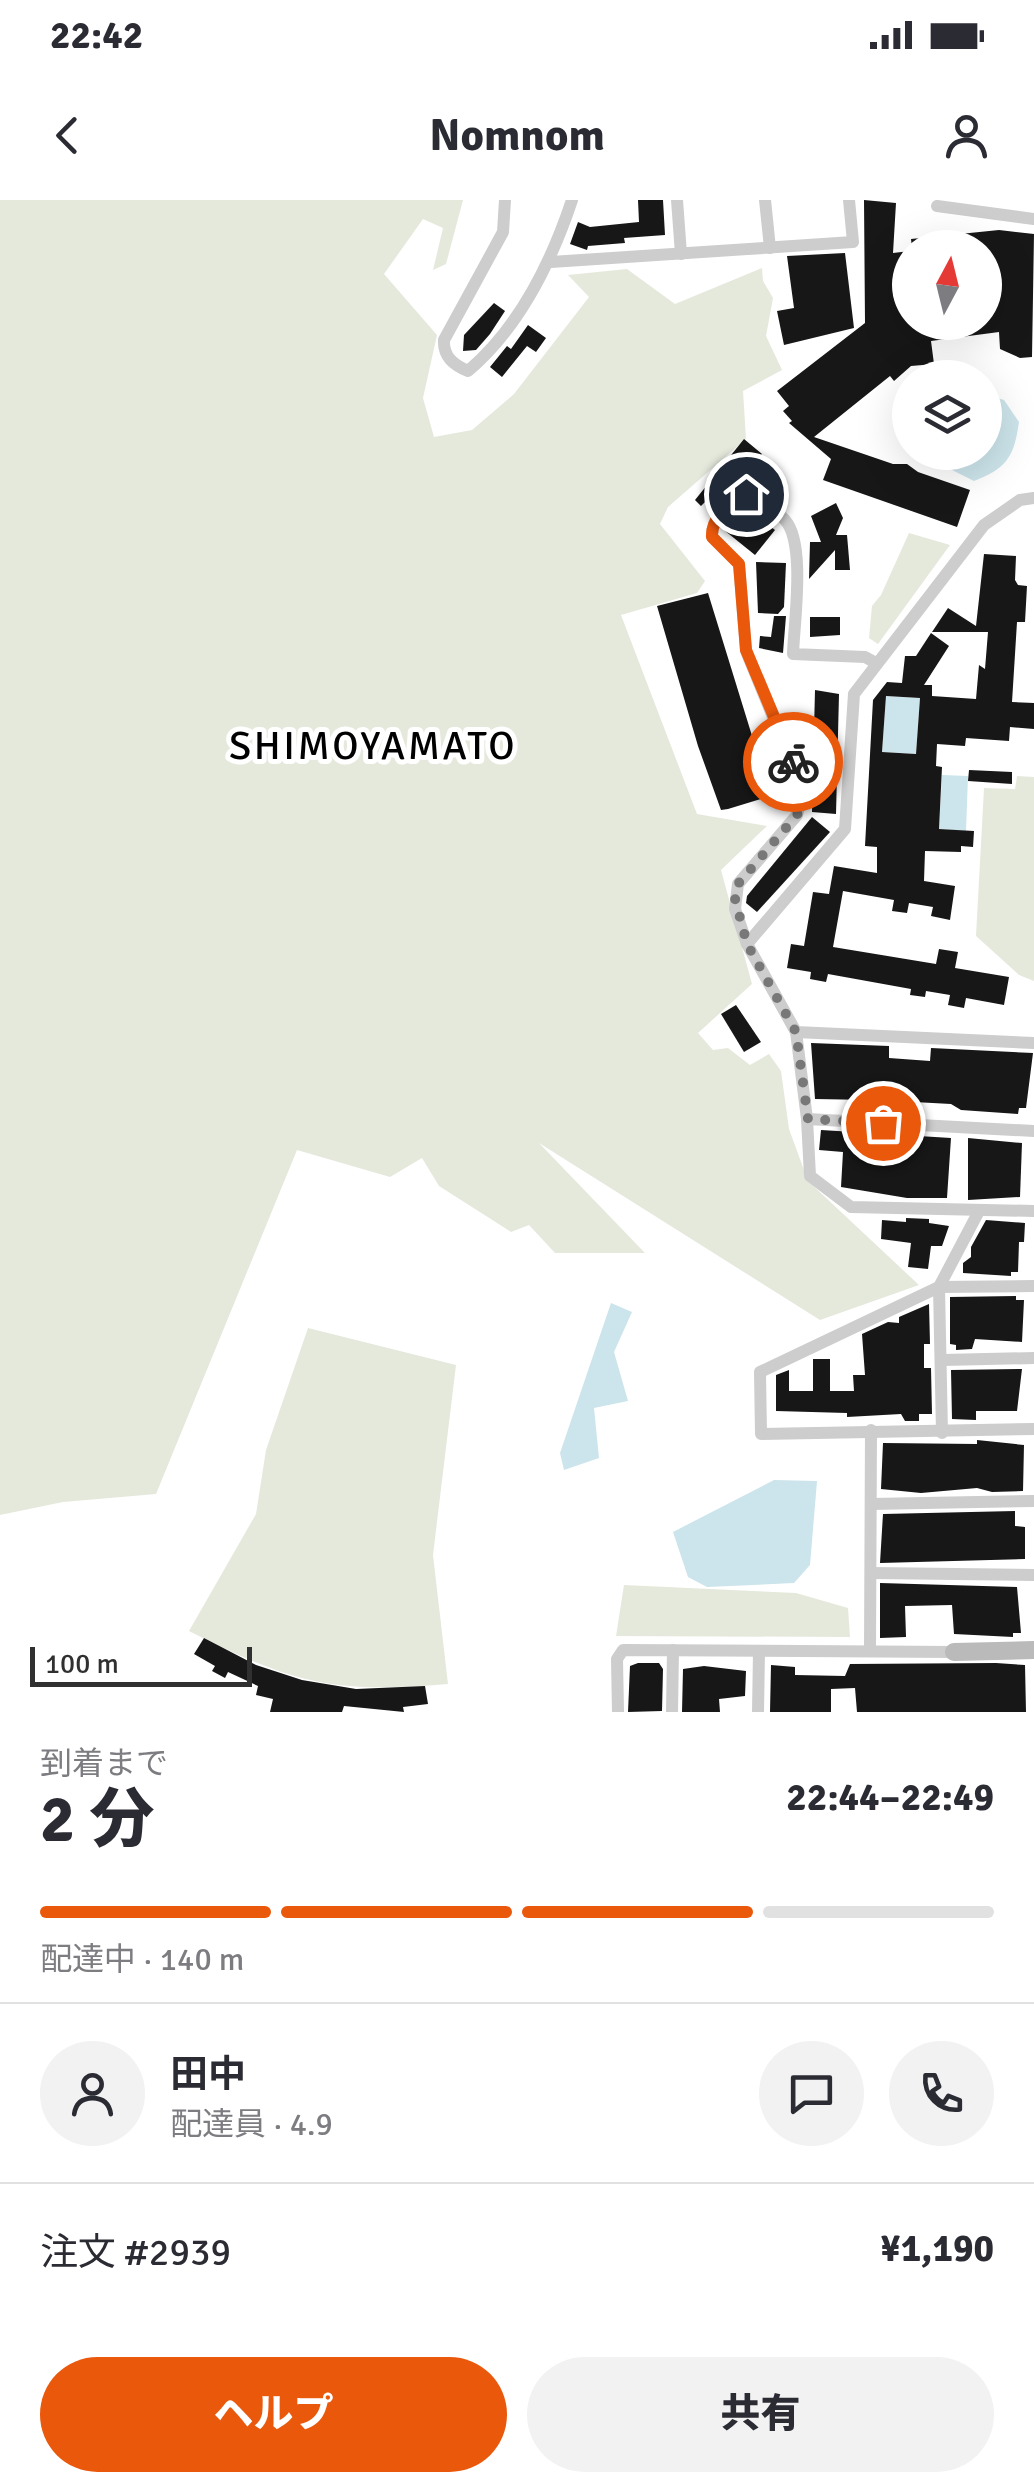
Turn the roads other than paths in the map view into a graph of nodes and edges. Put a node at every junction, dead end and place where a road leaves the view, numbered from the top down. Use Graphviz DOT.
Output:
graph roads {
  1 [pos="504,200"];
  2 [pos="572,200"];
  3 [pos="677,200"];
  4 [pos="765,200"];
  5 [pos="849,200"];
  6 [pos="936,206"];
  7 [pos="1034,219"];
  8 [pos="770,248"];
  9 [pos="681,254"];
  10 [pos="551,262"];
  11 [pos="1034,498"];
  12 [pos="876,664"];
  13 [pos="747,944"];
  14 [pos="796,1032"];
  15 [pos="1034,1043"];
  16 [pos="808,1119"];
  17 [pos="1034,1131"];
  18 [pos="979,1211"];
  19 [pos="1034,1211"];
  20 [pos="1034,1286"];
  21 [pos="939,1287"];
  22 [pos="1034,1358"];
  23 [pos="943,1360"];
  24 [pos="1034,1429"];
  25 [pos="871,1430"];
  26 [pos="942,1433"];
  27 [pos="1034,1501"];
  28 [pos="871,1504"];
  29 [pos="870,1573"];
  30 [pos="1034,1575"];
  31 [pos="673,1650"];
  32 [pos="870,1650"];
  33 [pos="1034,1650"];
  34 [pos="759,1651"];
  35 [pos="954,1652"];
  36 [pos="618,1712"];
  37 [pos="672,1712"];
  38 [pos="758,1712"];
  1 -- 10 [label="street"];
  2 -- 10 [label="street"];
  3 -- 9 [label="street"];
  4 -- 8 [label="street"];
  5 -- 8 [label="street"];
  6 -- 7 [label="street"];
  8 -- 9 [label="street"];
  9 -- 10 [label="street"];
  11 -- 12 [label="street"];
  12 -- 13 [label="street"];
  12 -- 13 [label="street"];
  13 -- 14 [label="street"];
  14 -- 15 [label="street"];
  14 -- 16 [label="street"];
  16 -- 17 [label="street"];
  16 -- 18 [label="street"];
  18 -- 19 [label="street"];
  18 -- 21 [label="street"];
  20 -- 21 [label="street"];
  21 -- 23 [label="street"];
  21 -- 25 [label="street"];
  22 -- 23 [label="street"];
  23 -- 26 [label="street"];
  24 -- 26 [label="street"];
  25 -- 26 [label="street"];
  25 -- 28 [label="street"];
  27 -- 28 [label="street"];
  28 -- 29 [label="street"];
  29 -- 30 [label="street"];
  29 -- 32 [label="street"];
  31 -- 34 [label="street"];
  31 -- 36 [label="street"];
  31 -- 37 [label="street"];
  32 -- 34 [label="street"];
  32 -- 35 [label="street"];
  33 -- 35 [label="street"];
  34 -- 38 [label="street"];
}
